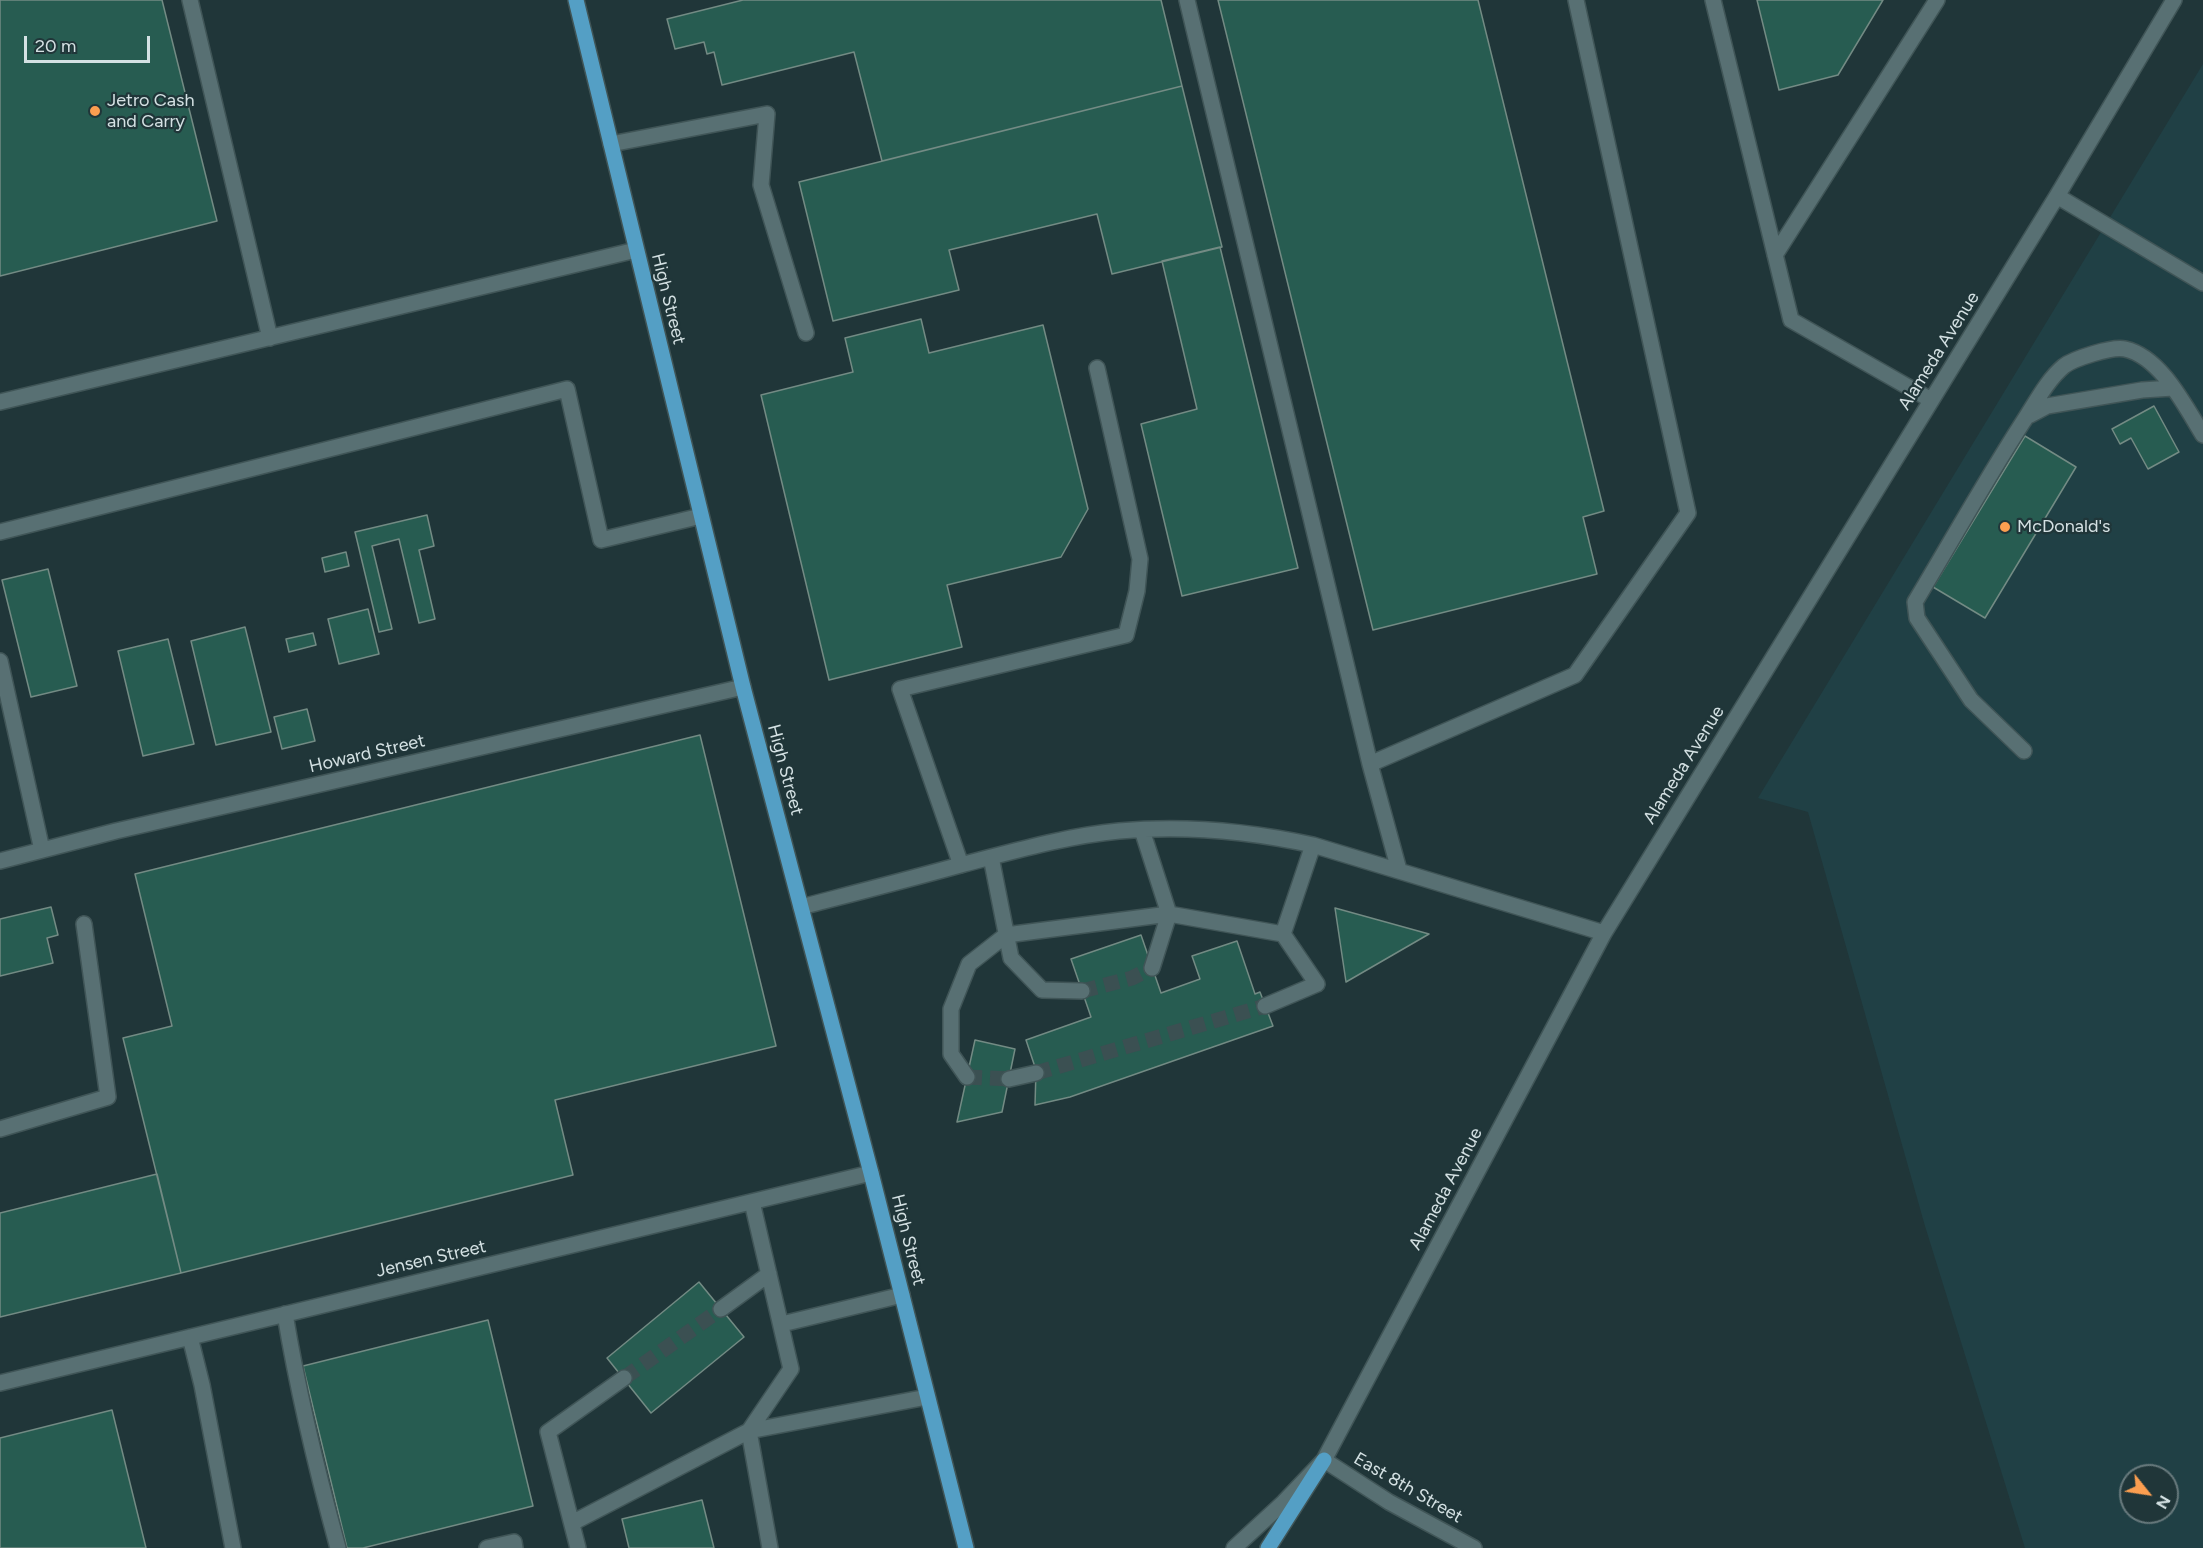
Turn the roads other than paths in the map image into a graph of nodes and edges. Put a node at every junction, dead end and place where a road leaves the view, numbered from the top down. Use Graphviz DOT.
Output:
graph roads {
  1 [pos="190,0"];
  2 [pos="576,0"];
  3 [pos="1187,0"];
  4 [pos="1576,0"];
  5 [pos="1713,0"];
  6 [pos="1937,0"];
  7 [pos="2174,0"];
  8 [pos="611,144"];
  9 [pos="2056,196"];
  10 [pos="636,250"];
  11 [pos="1775,255"];
  12 [pos="2203,283"];
  13 [pos="806,333"];
  14 [pos="270,338"];
  15 [pos="1097,368"];
  16 [pos="2173,388"];
  17 [pos="1931,400"];
  18 [pos="0,402"];
  19 [pos="2026,417"];
  20 [pos="2203,435"];
  21 [pos="701,516"];
  22 [pos="0,531"];
  23 [pos="0,661"];
  24 [pos="743,687"];
  25 [pos="2024,751"];
  26 [pos="1370,764"];
  27 [pos="1142,830"];
  28 [pos="1313,845"];
  29 [pos="42,850"];
  30 [pos="991,857"];
  31 [pos="0,861"];
  32 [pos="961,865"];
  33 [pos="1399,870"];
  34 [pos="801,907"];
  35 [pos="1169,914"];
  36 [pos="84,924"];
  37 [pos="1604,933"];
  38 [pos="1283,934"];
  39 [pos="1006,935"];
  40 [pos="1152,968"];
  41 [pos="1082,991"];
  42 [pos="1265,1006"];
  43 [pos="1036,1073"];
  44 [pos="967,1077"];
  45 [pos="1009,1079"];
  46 [pos="0,1129"];
  47 [pos="871,1173"];
  48 [pos="752,1202"];
  49 [pos="769,1274"];
  50 [pos="902,1295"];
  51 [pos="721,1309"];
  52 [pos="285,1314"];
  53 [pos="782,1324"];
  54 [pos="190,1337"];
  55 [pos="624,1378"];
  56 [pos="0,1383"];
  57 [pos="927,1396"];
  58 [pos="749,1431"];
  59 [pos="1324,1460"];
  60 [pos="572,1523"];
  61 [pos="233,1548"];
  62 [pos="338,1548"];
  63 [pos="487,1548"];
  64 [pos="515,1548"];
  65 [pos="578,1548"];
  66 [pos="770,1548"];
  67 [pos="966,1548"];
  68 [pos="1234,1548"];
  69 [pos="1269,1548"];
  70 [pos="1474,1548"];
  1 -- 14 [label="street"];
  2 -- 8 [label="main road, High Street"];
  3 -- 26 [label="street"];
  4 -- 26 [label="street"];
  5 -- 11 [label="street"];
  6 -- 11 [label="street"];
  7 -- 9 [label="street, Alameda Avenue"];
  8 -- 10 [label="main road, High Street"];
  8 -- 13 [label="street"];
  9 -- 12 [label="street"];
  9 -- 17 [label="street, Alameda Avenue"];
  10 -- 14 [label="street"];
  10 -- 21 [label="main road, High Street"];
  11 -- 17 [label="street"];
  14 -- 18 [label="street"];
  15 -- 32 [label="street"];
  16 -- 19 [label="street"];
  16 -- 19 [label="street"];
  16 -- 20 [label="street"];
  17 -- 37 [label="street, Alameda Avenue"];
  19 -- 25 [label="street"];
  21 -- 22 [label="street"];
  21 -- 24 [label="main road, High Street"];
  23 -- 29 [label="street"];
  24 -- 29 [label="street, Howard Street"];
  24 -- 34 [label="main road, High Street"];
  26 -- 33 [label="street"];
  27 -- 28 [label="street"];
  27 -- 30 [label="street"];
  27 -- 35 [label="street"];
  28 -- 33 [label="street"];
  28 -- 38 [label="street"];
  29 -- 31 [label="street, Howard Street"];
  30 -- 32 [label="street"];
  30 -- 39 [label="street"];
  32 -- 34 [label="street"];
  33 -- 37 [label="street"];
  34 -- 47 [label="main road, High Street"];
  35 -- 38 [label="street"];
  35 -- 39 [label="street"];
  35 -- 40 [label="street"];
  36 -- 46 [label="street"];
  37 -- 59 [label="street, Alameda Avenue"];
  38 -- 42 [label="street"];
  39 -- 41 [label="street"];
  39 -- 44 [label="street"];
  43 -- 45 [label="street"];
  47 -- 48 [label="street, Jensen Street"];
  47 -- 50 [label="main road, High Street"];
  48 -- 49 [label="street"];
  48 -- 52 [label="street, Jensen Street"];
  49 -- 51 [label="street"];
  49 -- 53 [label="street"];
  50 -- 53 [label="street"];
  50 -- 57 [label="main road, High Street"];
  52 -- 54 [label="street, Jensen Street"];
  52 -- 62 [label="street"];
  53 -- 58 [label="street"];
  54 -- 56 [label="street, Jensen Street"];
  54 -- 61 [label="street"];
  55 -- 60 [label="street"];
  57 -- 58 [label="street"];
  57 -- 67 [label="main road, High Street"];
  58 -- 60 [label="street"];
  58 -- 66 [label="street"];
  59 -- 68 [label="street, Alameda Avenue"];
  59 -- 69 [label="main road"];
  59 -- 70 [label="street, East 8th Street"];
  60 -- 65 [label="street"];
  63 -- 64 [label="street"];
}
